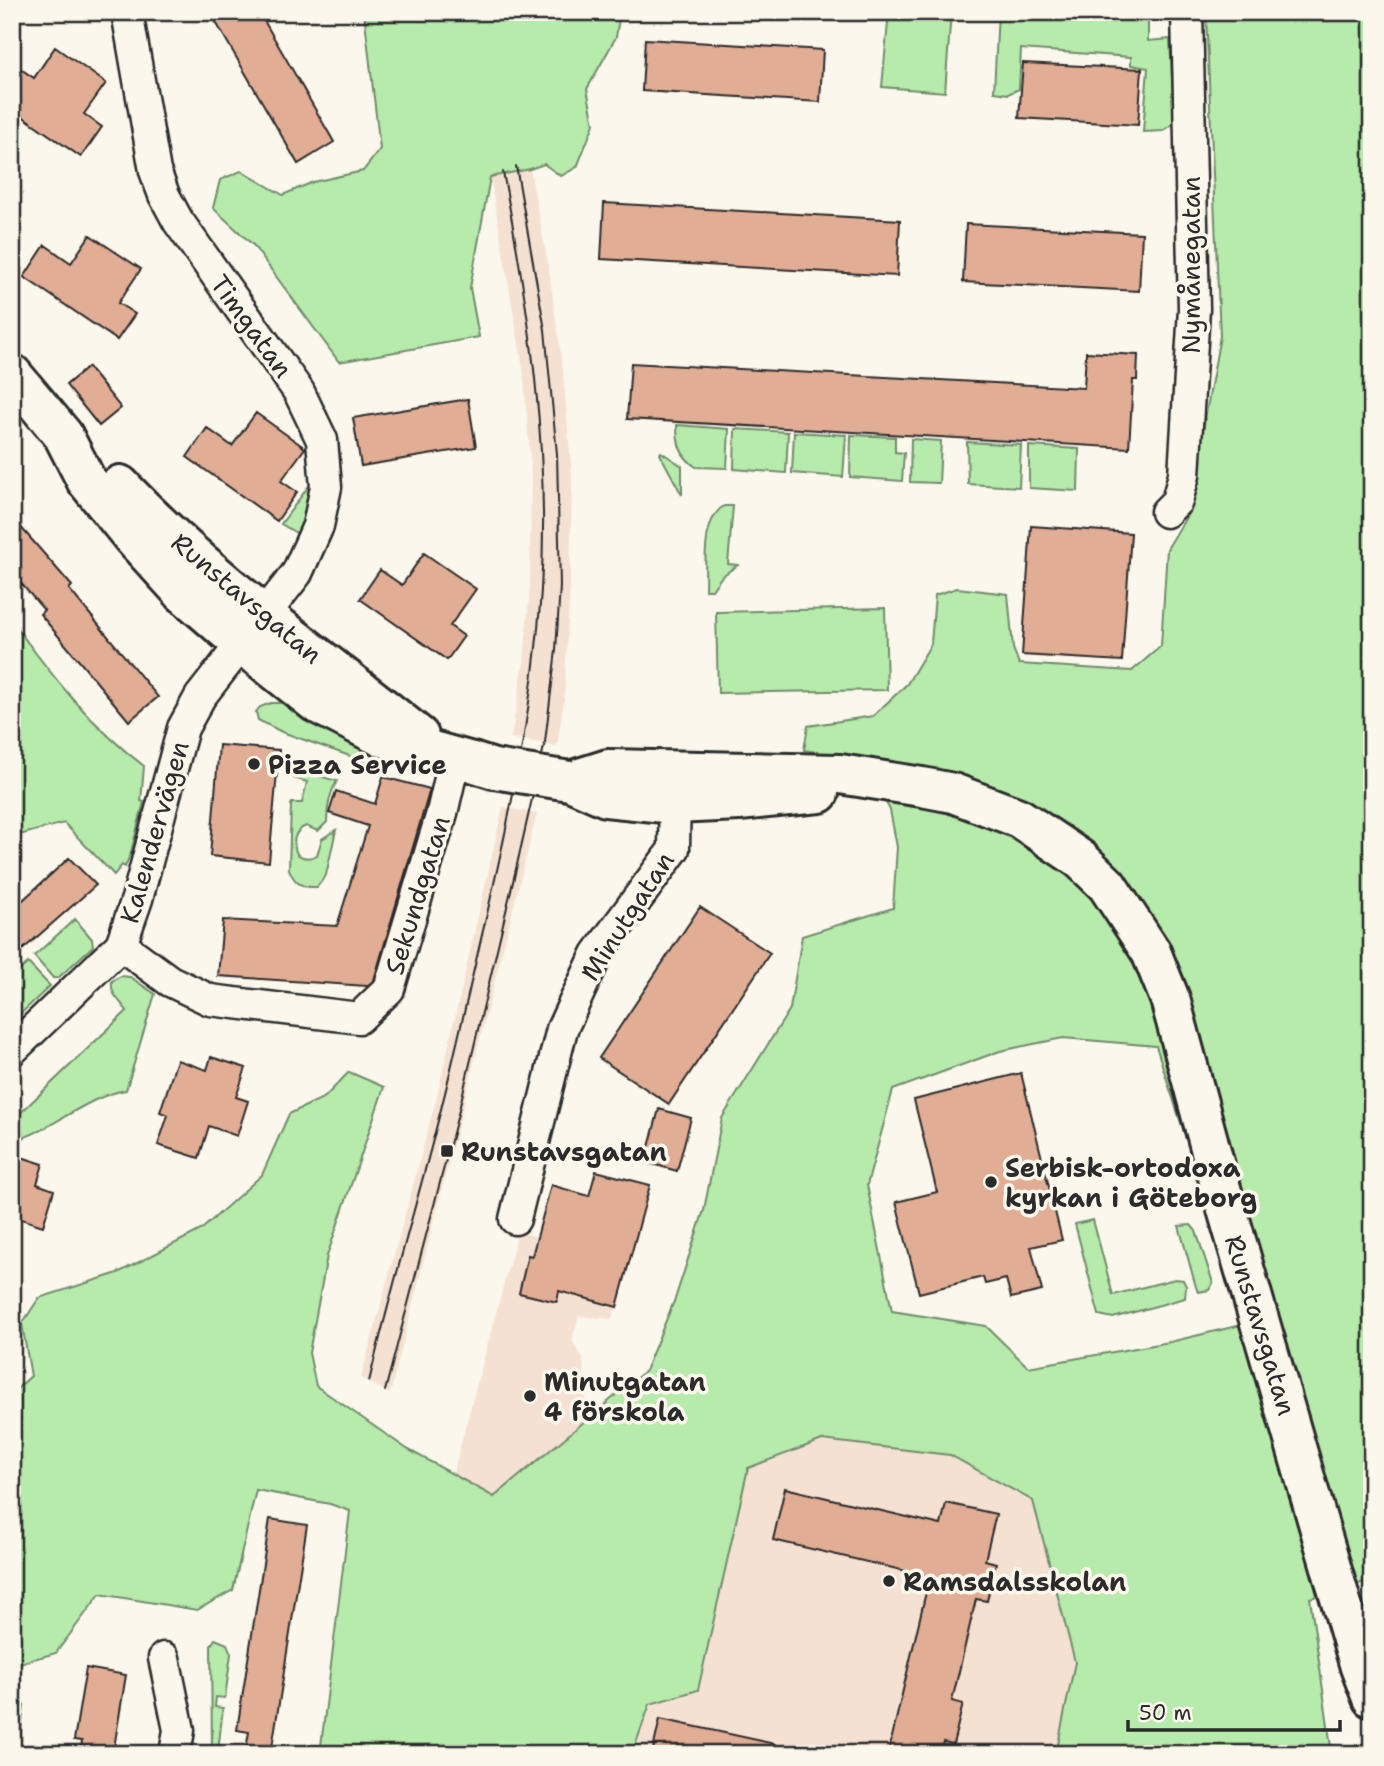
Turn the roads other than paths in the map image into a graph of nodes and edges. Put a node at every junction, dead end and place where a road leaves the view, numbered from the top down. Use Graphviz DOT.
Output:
graph roads {
  1 [pos="127,12"];
  2 [pos="1187,12"];
  3 [pos="12,374"];
  4 [pos="1166,512"];
  5 [pos="253,631"];
  6 [pos="455,757"];
  7 [pos="675,788"];
  8 [pos="121,946"];
  9 [pos="12,1050"];
  10 [pos="515,1219"];
  11 [pos="164,1658"];
  12 [pos="1372,1698"];
  13 [pos="175,1754"];
  1 -- 5 [label="street, Timgatan"];
  2 -- 4 [label="street, Nymånegatan"];
  3 -- 5 [label="street, Runstavsgatan"];
  5 -- 6 [label="street, Runstavsgatan"];
  5 -- 8 [label="street, Kalendervägen"];
  6 -- 7 [label="street, Runstavsgatan, bridge"];
  6 -- 8 [label="street, Sekundgatan"];
  7 -- 10 [label="street, Minutgatan"];
  7 -- 12 [label="street, Runstavsgatan"];
  8 -- 9 [label="street, Kalendervägen"];
  11 -- 13 [label="street"];
}
